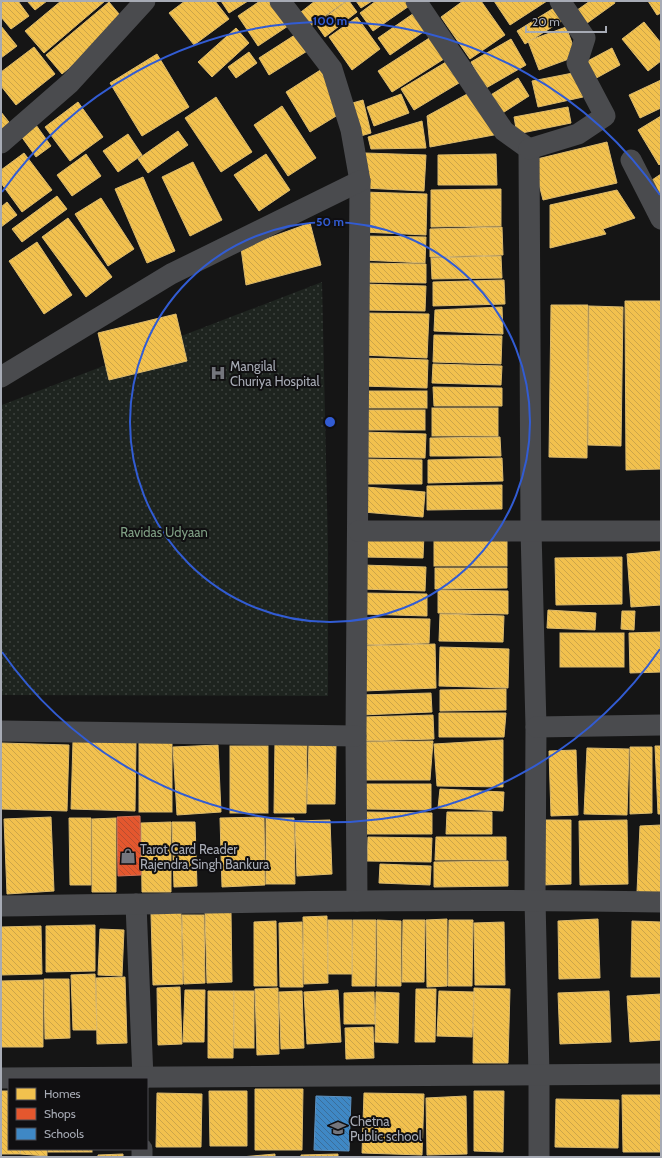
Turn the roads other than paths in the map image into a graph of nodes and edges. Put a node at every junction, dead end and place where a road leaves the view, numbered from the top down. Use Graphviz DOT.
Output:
graph roads {
  1 [pos="145,1"];
  2 [pos="280,1"];
  3 [pos="416,1"];
  4 [pos="560,1"];
  5 [pos="1,143"];
  6 [pos="530,149"];
  7 [pos="630,160"];
  8 [pos="360,181"];
  9 [pos="661,219"];
  10 [pos="1,378"];
  11 [pos="531,530"];
  12 [pos="358,531"];
  13 [pos="661,531"];
  14 [pos="661,725"];
  15 [pos="536,727"];
  16 [pos="1,730"];
  17 [pos="356,736"];
  18 [pos="535,900"];
  19 [pos="358,901"];
  20 [pos="661,902"];
  21 [pos="136,904"];
  22 [pos="1,906"];
  23 [pos="661,1074"];
  24 [pos="539,1075"];
  25 [pos="1,1078"];
  26 [pos="143,1078"];
  27 [pos="539,1157"];
  1 -- 5 [label="street"];
  2 -- 8 [label="street"];
  3 -- 6 [label="street"];
  4 -- 6 [label="street"];
  6 -- 11 [label="street"];
  7 -- 9 [label="street"];
  8 -- 10 [label="street"];
  8 -- 12 [label="street"];
  11 -- 12 [label="street"];
  11 -- 13 [label="street"];
  11 -- 15 [label="street"];
  12 -- 17 [label="street"];
  14 -- 15 [label="street"];
  15 -- 18 [label="street"];
  16 -- 17 [label="street"];
  17 -- 19 [label="street"];
  18 -- 19 [label="street"];
  18 -- 20 [label="street"];
  18 -- 24 [label="street"];
  19 -- 21 [label="street"];
  21 -- 22 [label="street"];
  21 -- 26 [label="street"];
  23 -- 24 [label="street"];
  24 -- 26 [label="street"];
  24 -- 27 [label="street"];
  25 -- 26 [label="street"];
}
